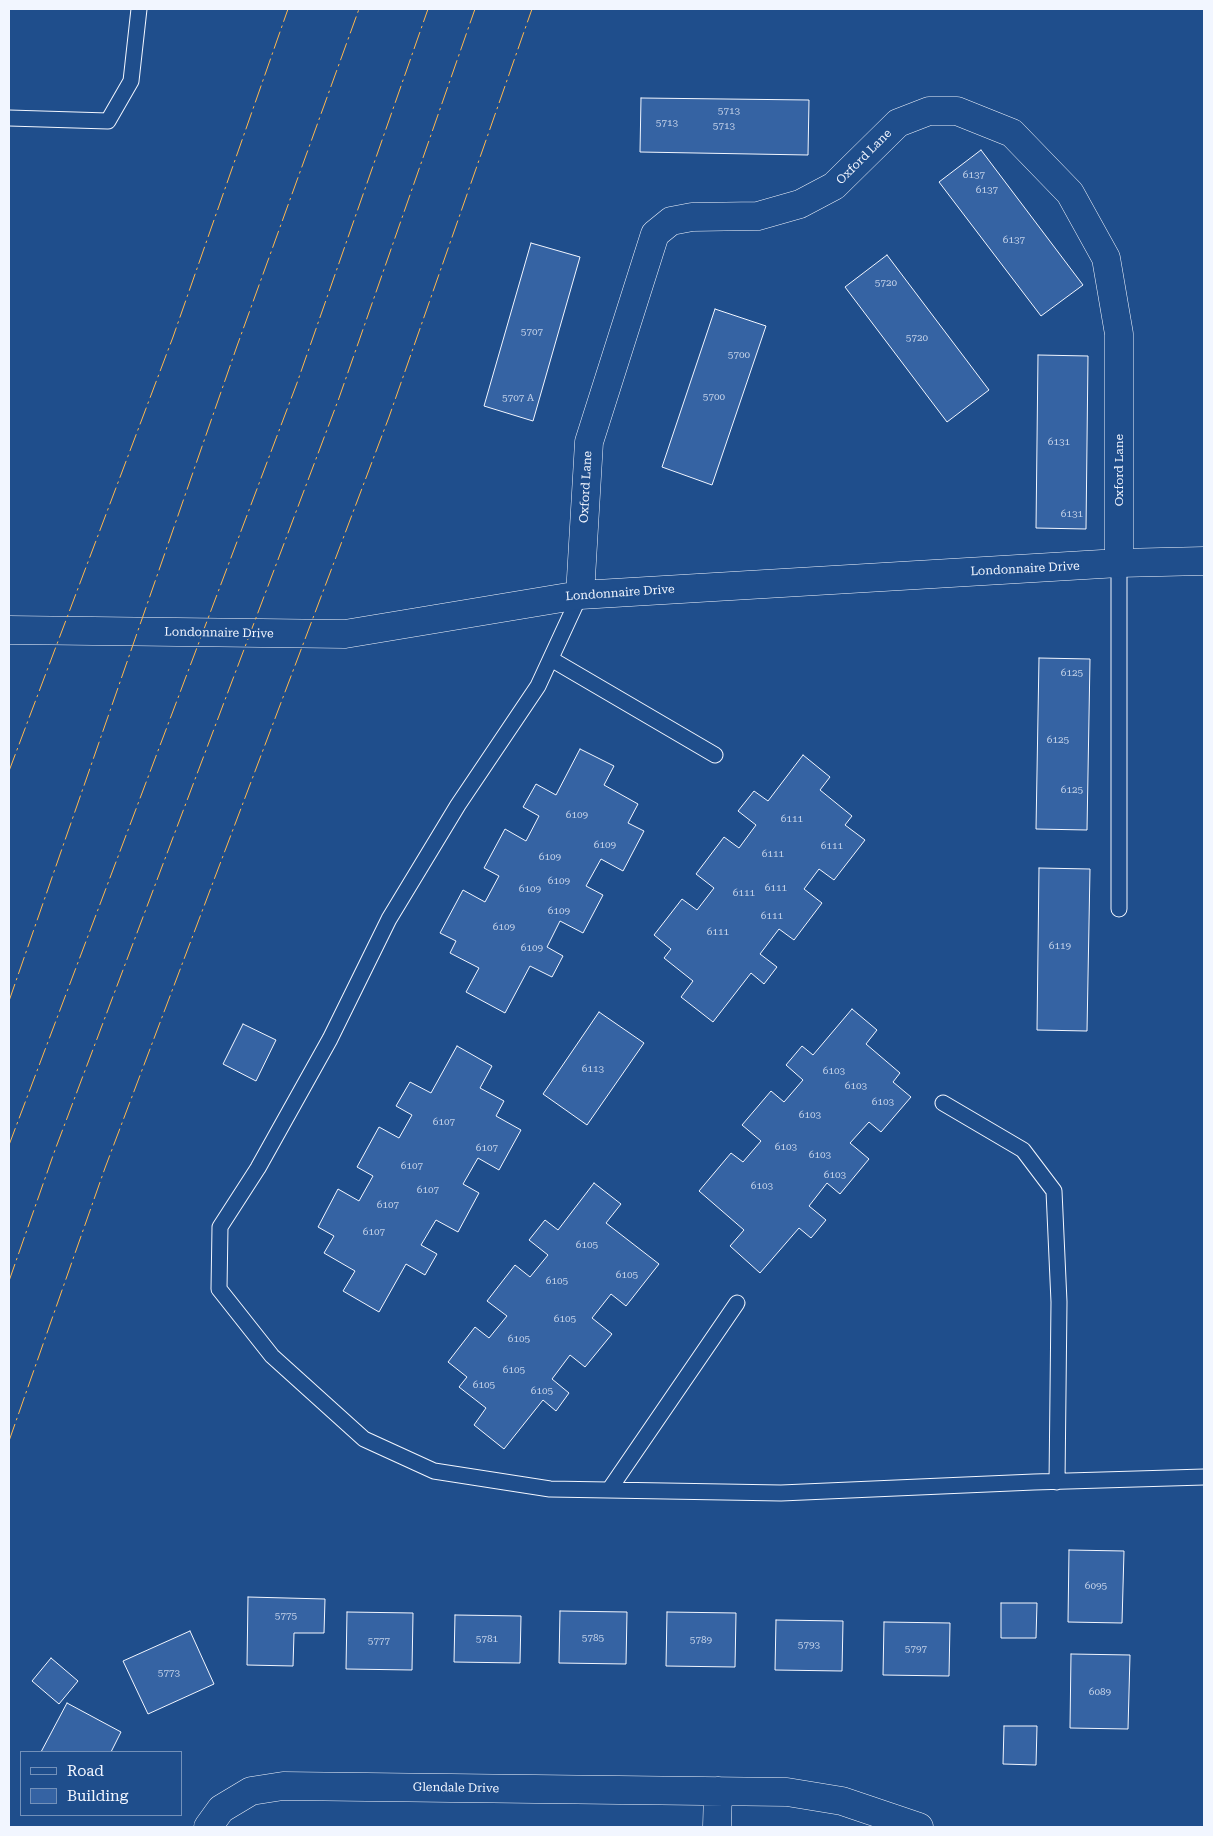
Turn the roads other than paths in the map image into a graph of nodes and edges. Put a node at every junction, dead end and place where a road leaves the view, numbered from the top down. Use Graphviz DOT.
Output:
graph roads {
  1 [pos="139,9"];
  2 [pos="9,118"];
  3 [pos="1204,561"];
  4 [pos="1119,563"];
  5 [pos="580,594"];
  6 [pos="9,630"];
  7 [pos="551,659"];
  8 [pos="715,755"];
  9 [pos="1119,909"];
  10 [pos="943,1104"];
  11 [pos="737,1303"];
  12 [pos="1204,1477"];
  13 [pos="1057,1482"];
  14 [pos="610,1490"];
  15 [pos="718,1791"];
  16 [pos="208,1827"];
  17 [pos="718,1827"];
  18 [pos="919,1827"];
  1 -- 2 [label="lane"];
  3 -- 4 [label="street, Londonnaire Drive"];
  4 -- 5 [label="street, Londonnaire Drive"];
  4 -- 5 [label="street, Oxford Lane"];
  4 -- 9 [label="lane"];
  5 -- 6 [label="street, Londonnaire Drive"];
  5 -- 7 [label="lane"];
  7 -- 8 [label="lane"];
  7 -- 14 [label="lane"];
  10 -- 13 [label="lane"];
  11 -- 14 [label="lane"];
  12 -- 13 [label="lane"];
  13 -- 14 [label="lane"];
  15 -- 16 [label="street, Glendale Drive"];
  15 -- 17 [label="street"];
  15 -- 18 [label="street, Glendale Drive"];
}
